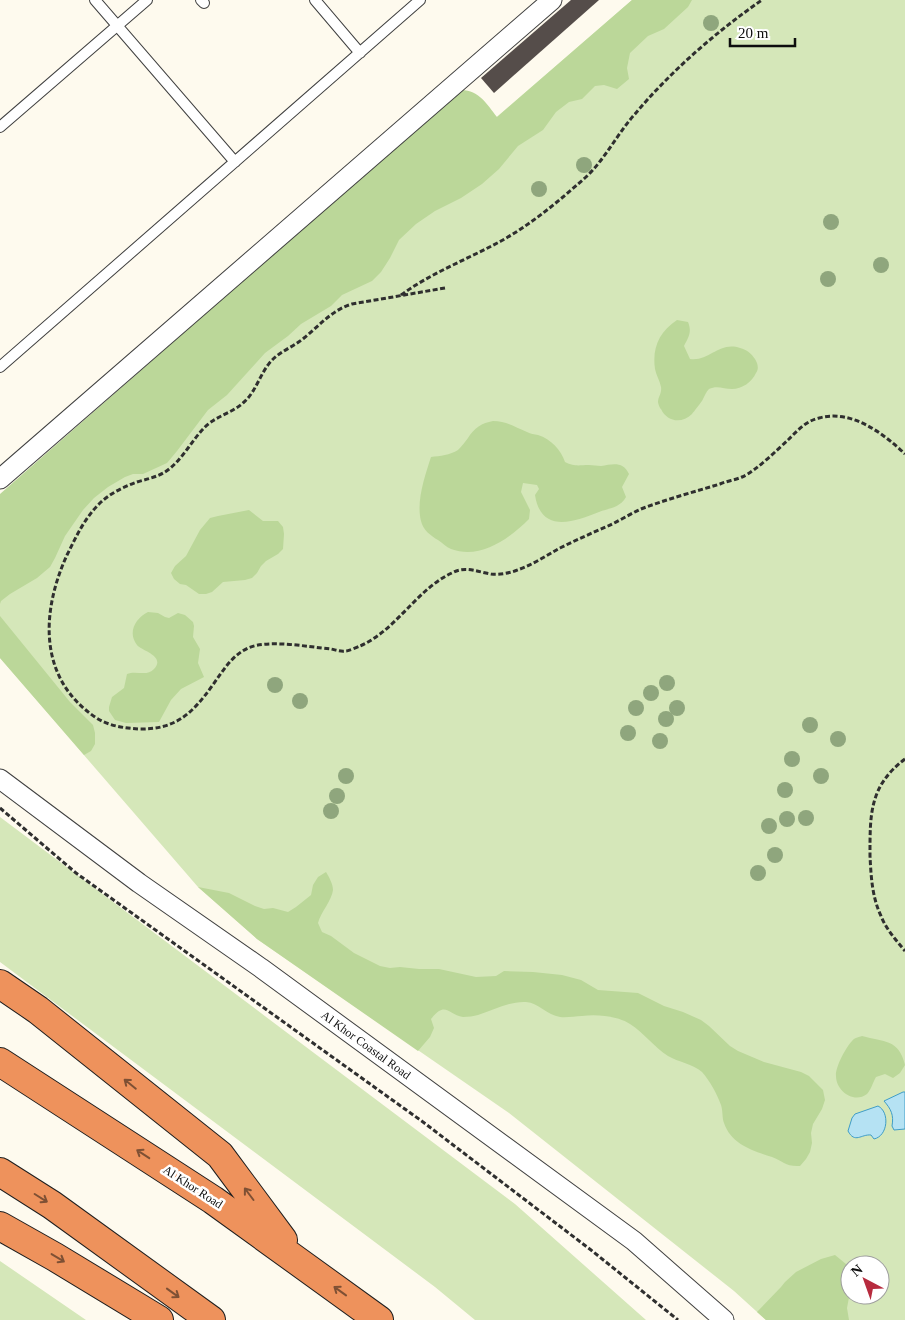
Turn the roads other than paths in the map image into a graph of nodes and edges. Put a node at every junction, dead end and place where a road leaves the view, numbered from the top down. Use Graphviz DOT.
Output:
graph roads {
  1 [pos="96,0"];
  2 [pos="147,0"];
  3 [pos="315,0"];
  4 [pos="420,0"];
  5 [pos="552,0"];
  6 [pos="118,26"];
  7 [pos="360,53"];
  8 [pos="0,127"];
  9 [pos="234,162"];
  10 [pos="0,367"];
  11 [pos="0,480"];
  12 [pos="0,779"];
  13 [pos="0,984"];
  14 [pos="0,1062"];
  15 [pos="0,1172"];
  16 [pos="0,1226"];
  17 [pos="299,1261"];
  18 [pos="159,1320"];
  19 [pos="211,1320"];
  20 [pos="379,1320"];
  21 [pos="724,1320"];
  1 -- 6 [label="lane"];
  2 -- 6 [label="lane"];
  3 -- 7 [label="lane"];
  4 -- 7 [label="lane"];
  5 -- 11 [label="street"];
  6 -- 8 [label="lane"];
  6 -- 9 [label="lane"];
  7 -- 9 [label="lane"];
  9 -- 10 [label="lane"];
  12 -- 21 [label="street, Al Khor Coastal Road"];
  17 -- 13 [label="highway, one-way"];
  17 -- 14 [label="highway, Al Khor Road, one-way"];
  15 -- 19 [label="highway, one-way"];
  16 -- 18 [label="highway, one-way"];
  20 -- 17 [label="highway, Al Khor Road, one-way"];
}
